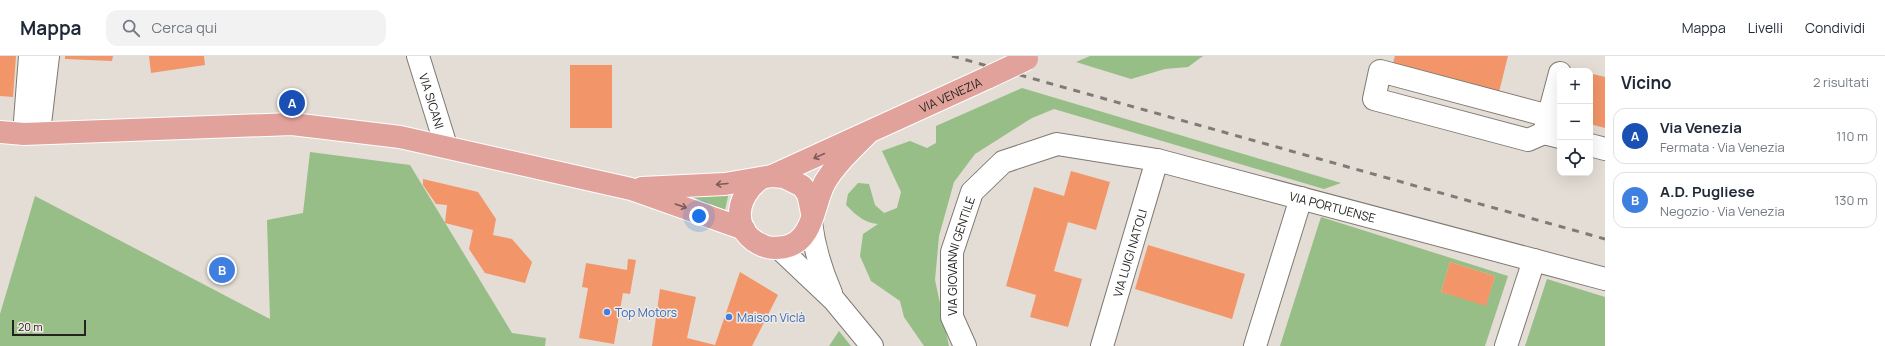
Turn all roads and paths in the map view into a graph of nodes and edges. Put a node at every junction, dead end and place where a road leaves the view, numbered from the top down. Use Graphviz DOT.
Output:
graph roads {
  1 [pos="30,56"];
  2 [pos="48,56"];
  3 [pos="418,56"];
  4 [pos="1564,56"];
  5 [pos="1030,57"];
  6 [pos="1561,68"];
  7 [pos="1557,91"];
  8 [pos="1551,129"];
  9 [pos="0,132"];
  10 [pos="32,133"];
  11 [pos="867,134"];
  12 [pos="1057,144"];
  13 [pos="446,146"];
  14 [pos="1593,146"];
  15 [pos="1605,149"];
  16 [pos="1157,160"];
  17 [pos="766,178"];
  18 [pos="631,189"];
  19 [pos="1301,198"];
  20 [pos="812,217"];
  21 [pos="744,229"];
  22 [pos="779,248"];
  23 [pos="1534,260"];
  24 [pos="1605,279"];
  25 [pos="834,300"];
  26 [pos="872,346"];
  27 [pos="966,346"];
  28 [pos="1102,346"];
  29 [pos="1255,346"];
  30 [pos="1506,346"];
  1 -- 10 [label="street"];
  2 -- 10 [label="street"];
  3 -- 13 [label="street, VIA SICANI"];
  4 -- 6 [label="street"];
  5 -- 11 [label="main road, VIA VENEZIA, bridge"];
  7 -- 8 [label="street"];
  8 -- 8 [label="street"];
  9 -- 10 [label="main road"];
  10 -- 13 [label="main road"];
  11 -- 17 [label="main road, VIA VENEZIA, one-way"];
  11 -- 20 [label="main road"];
  12 -- 16 [label="street, VIA PORTUENSE"];
  12 -- 27 [label="street, VIA GIOVANNI GENTILE"];
  13 -- 18 [label="main road"];
  14 -- 15 [label="street"];
  16 -- 19 [label="street, VIA PORTUENSE"];
  16 -- 28 [label="street, VIA LUIGI NATOLI"];
  17 -- 18 [label="main road, one-way"];
  17 -- 20 [label="main road"];
  17 -- 21 [label="main road"];
  18 -- 21 [label="main road, one-way"];
  19 -- 23 [label="street, VIA PORTUENSE"];
  19 -- 29 [label="street"];
  20 -- 22 [label="main road"];
  20 -- 25 [label="street"];
  21 -- 22 [label="main road"];
  22 -- 25 [label="street"];
  23 -- 24 [label="street, VIA PORTUENSE"];
  23 -- 30 [label="street"];
  25 -- 26 [label="street"];
}
